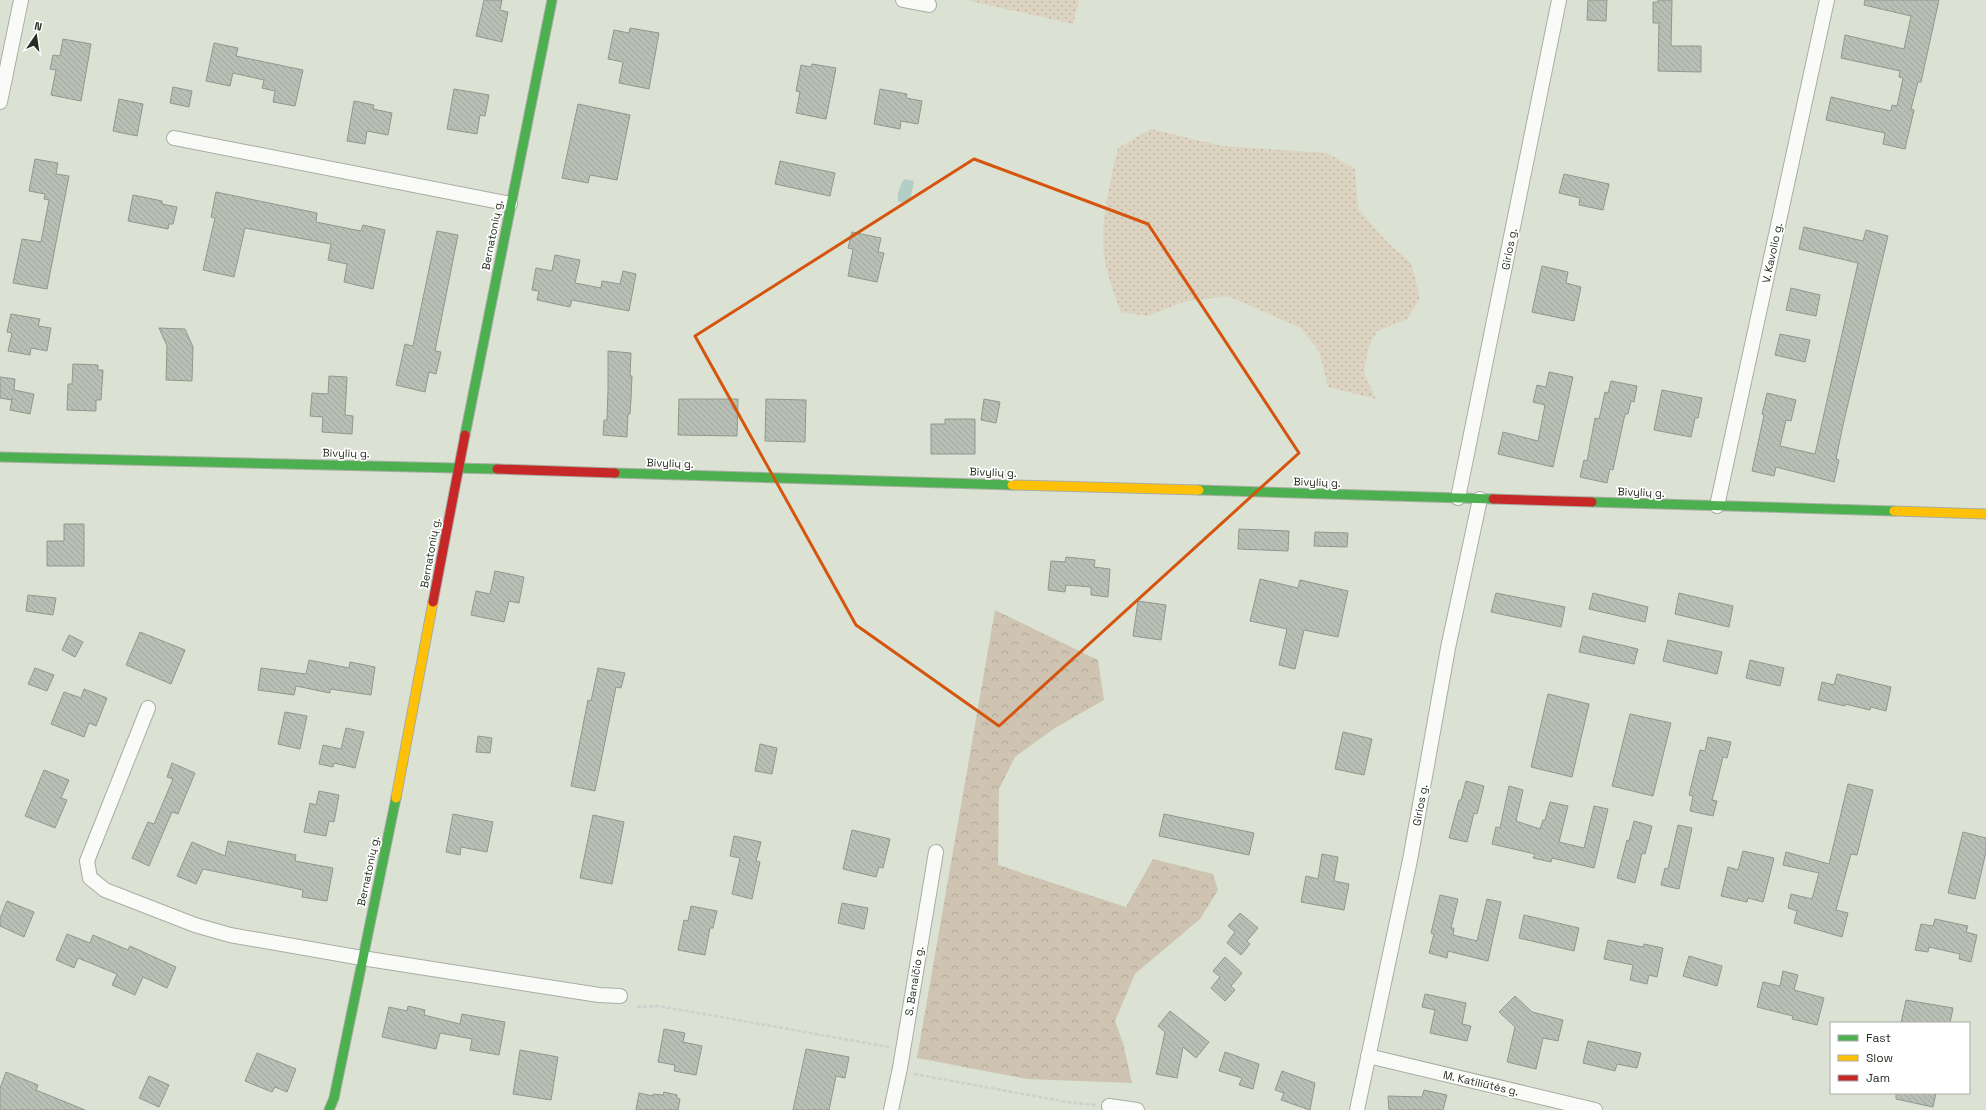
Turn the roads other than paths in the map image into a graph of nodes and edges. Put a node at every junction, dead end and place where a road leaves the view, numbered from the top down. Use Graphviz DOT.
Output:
graph roads {
  1 [pos="20,0"];
  2 [pos="552,0"];
  3 [pos="903,0"];
  4 [pos="1559,0"];
  5 [pos="1827,0"];
  6 [pos="929,5"];
  7 [pos="0,102"];
  8 [pos="174,138"];
  9 [pos="510,204"];
  10 [pos="0,457"];
  11 [pos="458,468"];
  12 [pos="1458,498"];
  13 [pos="1480,499"];
  14 [pos="1718,506"];
  15 [pos="1986,514"];
  16 [pos="148,708"];
  17 [pos="936,852"];
  18 [pos="362,958"];
  19 [pos="620,996"];
  20 [pos="1368,1056"];
  21 [pos="1109,1106"];
  22 [pos="329,1110"];
  23 [pos="891,1110"];
  24 [pos="1137,1110"];
  25 [pos="1357,1110"];
  26 [pos="1595,1110"];
  1 -- 7 [label="street"];
  2 -- 9 [label="street, Bernatonių g."];
  3 -- 6 [label="street"];
  4 -- 12 [label="street, Girios g."];
  5 -- 14 [label="street, V. Kavolio g."];
  8 -- 9 [label="street"];
  9 -- 11 [label="street, Bernatonių g."];
  10 -- 11 [label="street, Bivylių g."];
  11 -- 12 [label="street, Bivylių g."];
  11 -- 18 [label="street, Bernatonių g."];
  12 -- 13 [label="street, Bivylių g."];
  13 -- 14 [label="street, Bivylių g."];
  13 -- 20 [label="street, Girios g."];
  14 -- 15 [label="street, Bivylių g."];
  16 -- 18 [label="street"];
  17 -- 23 [label="street, S. Banaičio g."];
  18 -- 19 [label="street"];
  18 -- 22 [label="street, Bernatonių g."];
  20 -- 25 [label="street, Girios g."];
  20 -- 26 [label="street, M. Katiliūtės g."];
  21 -- 24 [label="street"];
}
